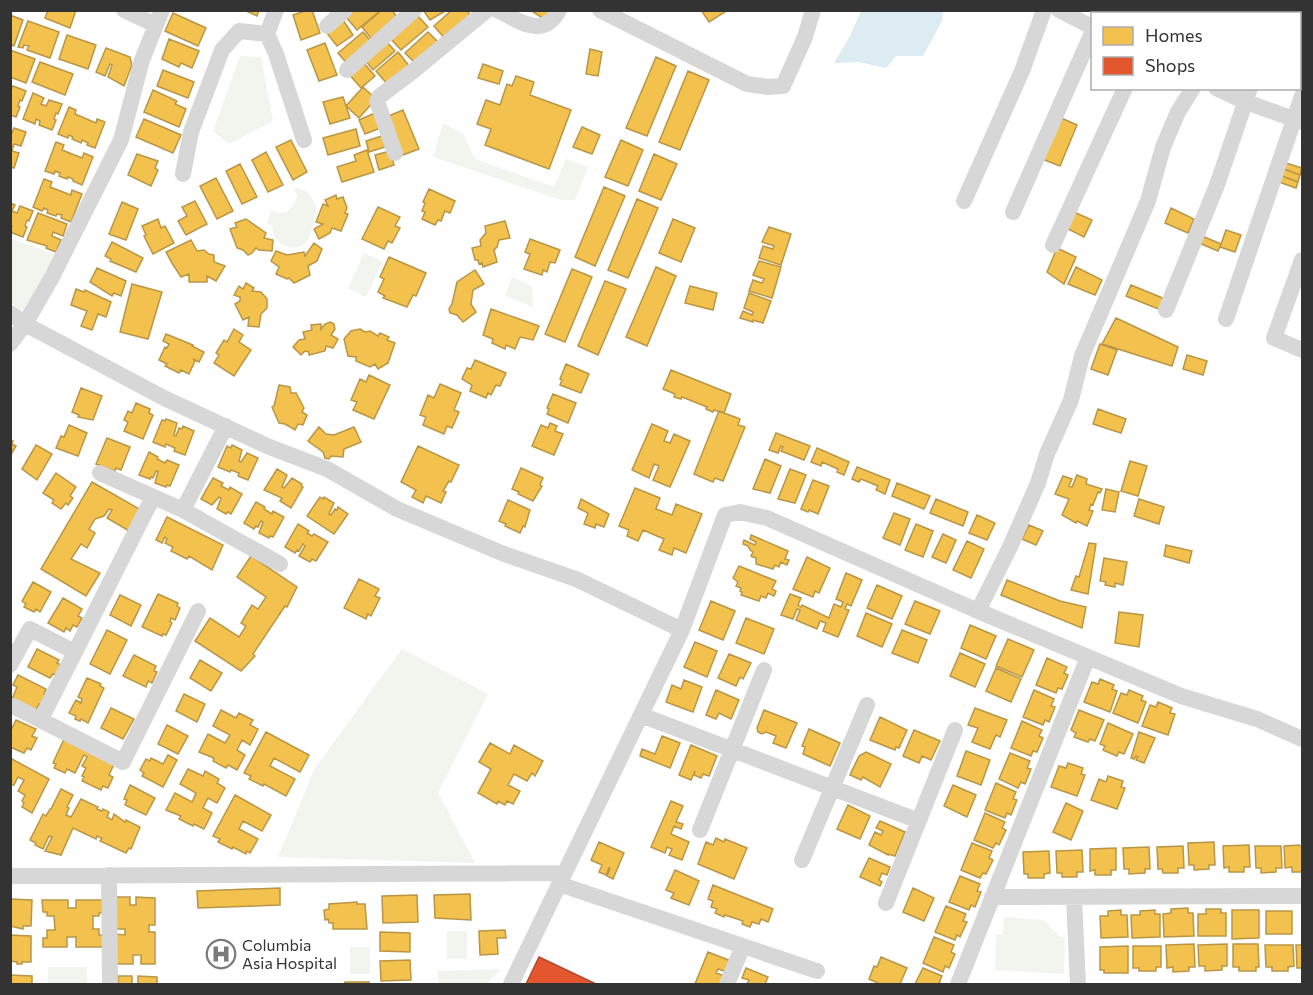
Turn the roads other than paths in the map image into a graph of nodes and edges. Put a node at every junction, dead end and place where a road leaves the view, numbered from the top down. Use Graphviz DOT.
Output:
graph roads {
  1 [pos="124,10"];
  2 [pos="276,10"];
  3 [pos="345,10"];
  4 [pos="414,10"];
  5 [pos="487,10"];
  6 [pos="497,10"];
  7 [pos="559,10"];
  8 [pos="600,10"];
  9 [pos="813,10"];
  10 [pos="1044,10"];
  11 [pos="1059,10"];
  12 [pos="159,18"];
  13 [pos="327,26"];
  14 [pos="1091,26"];
  15 [pos="267,34"];
  16 [pos="1091,35"];
  17 [pos="347,70"];
  18 [pos="1124,90"];
  19 [pos="1192,90"];
  20 [pos="1225,90"];
  21 [pos="1248,95"];
  22 [pos="1302,96"];
  23 [pos="1298,121"];
  24 [pos="304,140"];
  25 [pos="395,153"];
  26 [pos="183,174"];
  27 [pos="964,201"];
  28 [pos="1013,212"];
  29 [pos="1053,245"];
  30 [pos="1302,260"];
  31 [pos="1166,310"];
  32 [pos="10,314"];
  33 [pos="1226,319"];
  34 [pos="25,324"];
  35 [pos="10,344"];
  36 [pos="1302,350"];
  37 [pos="226,426"];
  38 [pos="100,473"];
  39 [pos="153,497"];
  40 [pos="183,510"];
  41 [pos="280,564"];
  42 [pos="198,611"];
  43 [pos="978,611"];
  44 [pos="682,630"];
  45 [pos="75,652"];
  46 [pos="1088,657"];
  47 [pos="10,665"];
  48 [pos="764,670"];
  49 [pos="867,705"];
  50 [pos="13,706"];
  51 [pos="641,715"];
  52 [pos="40,719"];
  53 [pos="955,730"];
  54 [pos="1302,739"];
  55 [pos="732,750"];
  56 [pos="832,788"];
  57 [pos="919,821"];
  58 [pos="700,830"];
  59 [pos="801,860"];
  60 [pos="109,875"];
  61 [pos="10,876"];
  62 [pos="562,879"];
  63 [pos="1302,896"];
  64 [pos="992,897"];
  65 [pos="1074,898"];
  66 [pos="886,903"];
  67 [pos="743,946"];
  68 [pos="817,971"];
  69 [pos="110,984"];
  70 [pos="511,984"];
  71 [pos="727,984"];
  72 [pos="957,984"];
  73 [pos="1078,984"];
  1 -- 12 [label="street"];
  2 -- 15 [label="street"];
  3 -- 13 [label="street"];
  4 -- 17 [label="street"];
  5 -- 25 [label="street"];
  6 -- 7 [label="street"];
  8 -- 9 [label="street"];
  10 -- 27 [label="street"];
  11 -- 14 [label="street"];
  12 -- 34 [label="street"];
  15 -- 24 [label="street"];
  15 -- 26 [label="street"];
  16 -- 28 [label="street"];
  18 -- 29 [label="street"];
  19 -- 43 [label="street"];
  20 -- 21 [label="street"];
  21 -- 23 [label="street"];
  21 -- 31 [label="street"];
  22 -- 23 [label="street"];
  23 -- 33 [label="street"];
  30 -- 36 [label="street"];
  32 -- 34 [label="street"];
  34 -- 35 [label="street"];
  34 -- 37 [label="street"];
  37 -- 40 [label="street"];
  37 -- 44 [label="street"];
  38 -- 39 [label="street"];
  39 -- 40 [label="street"];
  39 -- 45 [label="street"];
  40 -- 41 [label="street"];
  42 -- 52 [label="street"];
  43 -- 44 [label="street"];
  43 -- 46 [label="street"];
  44 -- 51 [label="street"];
  45 -- 47 [label="street"];
  45 -- 52 [label="street"];
  46 -- 54 [label="street"];
  46 -- 64 [label="street"];
  48 -- 55 [label="street"];
  49 -- 56 [label="street"];
  50 -- 52 [label="street"];
  51 -- 55 [label="street"];
  51 -- 62 [label="street"];
  53 -- 57 [label="street"];
  55 -- 56 [label="street"];
  55 -- 58 [label="street"];
  56 -- 57 [label="street"];
  56 -- 59 [label="street"];
  57 -- 66 [label="street"];
  60 -- 61 [label="street"];
  60 -- 62 [label="street"];
  60 -- 69 [label="street"];
  62 -- 67 [label="street"];
  62 -- 70 [label="street"];
  63 -- 65 [label="street"];
  64 -- 65 [label="street"];
  64 -- 72 [label="street"];
  65 -- 73 [label="street"];
  67 -- 68 [label="street"];
  67 -- 71 [label="street"];
}
